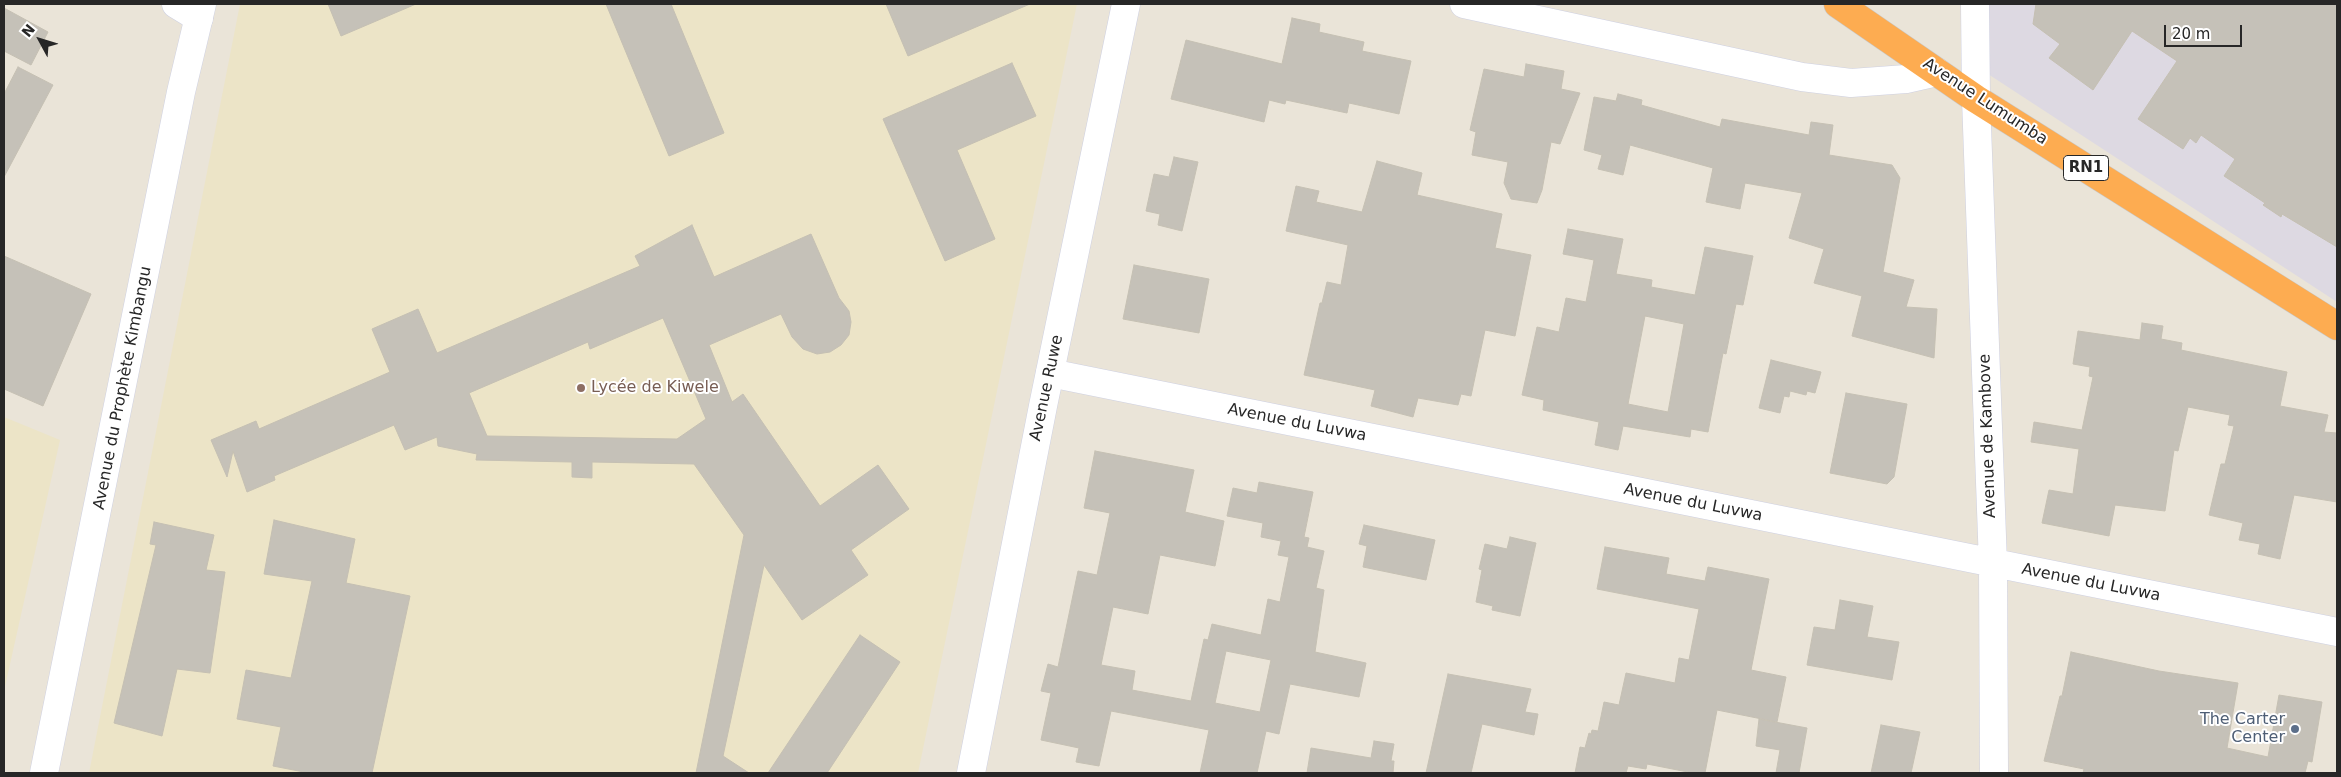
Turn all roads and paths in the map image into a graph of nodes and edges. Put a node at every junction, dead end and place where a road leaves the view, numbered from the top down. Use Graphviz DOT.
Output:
graph roads {
  1 [pos="176,4"];
  2 [pos="1126,4"];
  3 [pos="1464,4"];
  4 [pos="1838,4"];
  5 [pos="1976,4"];
  6 [pos="200,11"];
  7 [pos="1937,72"];
  8 [pos="1976,99"];
  9 [pos="2337,326"];
  10 [pos="1050,373"];
  11 [pos="1993,564"];
  12 [pos="2337,632"];
  13 [pos="44,773"];
  14 [pos="971,773"];
  15 [pos="1994,773"];
  1 -- 6 [label="street"];
  2 -- 10 [label="street, Avenue Ruwe"];
  3 -- 7 [label="street"];
  4 -- 7 [label="highway, Avenue Lumumba / RN1"];
  5 -- 8 [label="street, Avenue de Kambove"];
  6 -- 13 [label="street, Avenue du Prophète Kimbangu"];
  7 -- 8 [label="highway, Avenue Lumumba / RN1"];
  8 -- 9 [label="highway, Avenue Lumumba / RN1"];
  8 -- 11 [label="street, Avenue de Kambove"];
  10 -- 11 [label="street, Avenue du Luvwa"];
  10 -- 14 [label="street, Avenue Ruwe"];
  11 -- 12 [label="street, Avenue du Luvwa"];
  11 -- 15 [label="street, Avenue de Kambove"];
}
